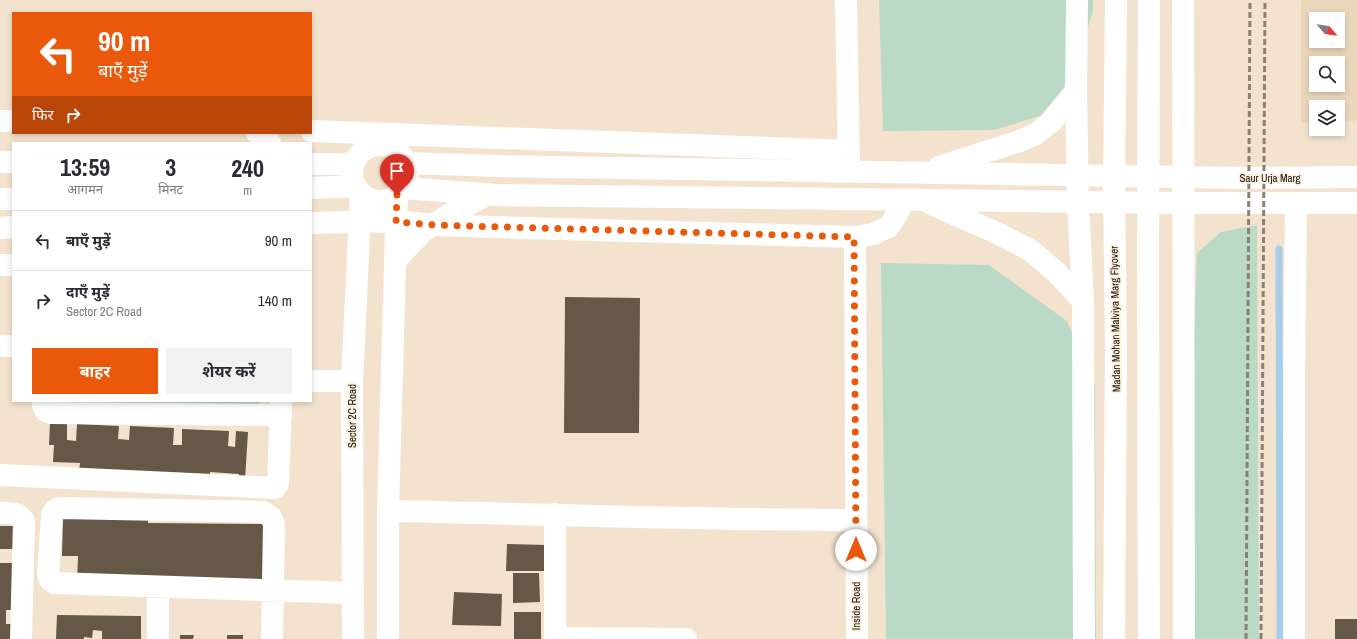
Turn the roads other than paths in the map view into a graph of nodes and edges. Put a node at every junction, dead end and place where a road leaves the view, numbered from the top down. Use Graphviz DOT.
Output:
graph roads {
  1 [pos="846,0"];
  2 [pos="1077,0"];
  3 [pos="1116,0"];
  4 [pos="1149,0"];
  5 [pos="1183,0"];
  6 [pos="1076,91"];
  7 [pos="0,121"];
  8 [pos="12,121"];
  9 [pos="312,131"];
  10 [pos="258,134"];
  11 [pos="269,142"];
  12 [pos="849,161"];
  13 [pos="0,162"];
  14 [pos="12,162"];
  15 [pos="406,163"];
  16 [pos="312,164"];
  17 [pos="353,164"];
  18 [pos="923,172"];
  19 [pos="1079,175"];
  20 [pos="1183,177"];
  21 [pos="1357,177"];
  22 [pos="312,188"];
  23 [pos="358,189"];
  24 [pos="400,192"];
  25 [pos="489,194"];
  26 [pos="12,198"];
  27 [pos="0,199"];
  28 [pos="914,200"];
  29 [pos="1078,202"];
  30 [pos="1183,203"];
  31 [pos="1296,203"];
  32 [pos="1357,203"];
  33 [pos="359,222"];
  34 [pos="396,222"];
  35 [pos="312,223"];
  36 [pos="434,225"];
  37 [pos="0,228"];
  38 [pos="12,228"];
  39 [pos="854,237"];
  40 [pos="395,261"];
  41 [pos="0,265"];
  42 [pos="12,266"];
  43 [pos="1083,301"];
  44 [pos="0,346"];
  45 [pos="12,346"];
  46 [pos="312,381"];
  47 [pos="352,381"];
  48 [pos="43,402"];
  49 [pos="281,408"];
  50 [pos="0,475"];
  51 [pos="388,511"];
  52 [pos="0,513"];
  53 [pos="555,514"];
  54 [pos="856,520"];
  55 [pos="158,587"];
  56 [pos="272,590"];
  57 [pos="353,593"];
  58 [pos="21,639"];
  59 [pos="158,639"];
  60 [pos="272,639"];
  61 [pos="353,639"];
  62 [pos="388,639"];
  63 [pos="556,639"];
  64 [pos="686,639"];
  65 [pos="857,639"];
  66 [pos="1084,639"];
  67 [pos="1114,639"];
  68 [pos="1149,639"];
  69 [pos="1184,639"];
  70 [pos="1294,639"];
  1 -- 12 [label="street"];
  2 -- 6 [label="street"];
  3 -- 67 [label="street, Madan Mohan Malviya Marg Flyover"];
  4 -- 68 [label="street"];
  5 -- 20 [label="street"];
  6 -- 18 [label="street"];
  6 -- 19 [label="street"];
  7 -- 8 [label="street"];
  9 -- 12 [label="street"];
  10 -- 11 [label="street"];
  12 -- 15 [label="street"];
  12 -- 18 [label="street, Saur Urja Marg"];
  13 -- 14 [label="street"];
  15 -- 17 [label="street"];
  15 -- 24 [label="street"];
  16 -- 17 [label="street"];
  17 -- 23 [label="street"];
  18 -- 19 [label="street, Saur Urja Marg"];
  19 -- 20 [label="street, Saur Urja Marg"];
  19 -- 29 [label="street"];
  20 -- 21 [label="street, Saur Urja Marg"];
  20 -- 30 [label="street"];
  22 -- 23 [label="street"];
  23 -- 24 [label="street"];
  23 -- 33 [label="street, Sector 2C Road"];
  24 -- 25 [label="street"];
  24 -- 34 [label="street"];
  25 -- 28 [label="street"];
  25 -- 36 [label="street"];
  26 -- 27 [label="street"];
  28 -- 29 [label="street"];
  28 -- 39 [label="street"];
  28 -- 43 [label="street"];
  29 -- 30 [label="street"];
  29 -- 43 [label="street"];
  30 -- 31 [label="street"];
  30 -- 69 [label="street"];
  31 -- 32 [label="street"];
  31 -- 70 [label="street"];
  33 -- 34 [label="street"];
  33 -- 35 [label="street"];
  33 -- 47 [label="street, Sector 2C Road"];
  34 -- 36 [label="street"];
  34 -- 40 [label="street"];
  36 -- 39 [label="street"];
  36 -- 40 [label="street"];
  37 -- 38 [label="street"];
  39 -- 54 [label="street, Inside Road"];
  40 -- 51 [label="street"];
  41 -- 42 [label="street"];
  43 -- 66 [label="street"];
  44 -- 45 [label="street"];
  46 -- 47 [label="street"];
  47 -- 57 [label="street, Sector 2C Road"];
  48 -- 49 [label="street"];
  49 -- 50 [label="street"];
  51 -- 53 [label="street"];
  51 -- 62 [label="street"];
  52 -- 58 [label="street"];
  53 -- 54 [label="street"];
  53 -- 63 [label="street"];
  54 -- 65 [label="street, Inside Road"];
  55 -- 56 [label="street"];
  55 -- 56 [label="street"];
  55 -- 59 [label="street"];
  56 -- 57 [label="street"];
  56 -- 60 [label="street"];
  57 -- 61 [label="street, Sector 2C Road"];
  63 -- 64 [label="street"];
}
